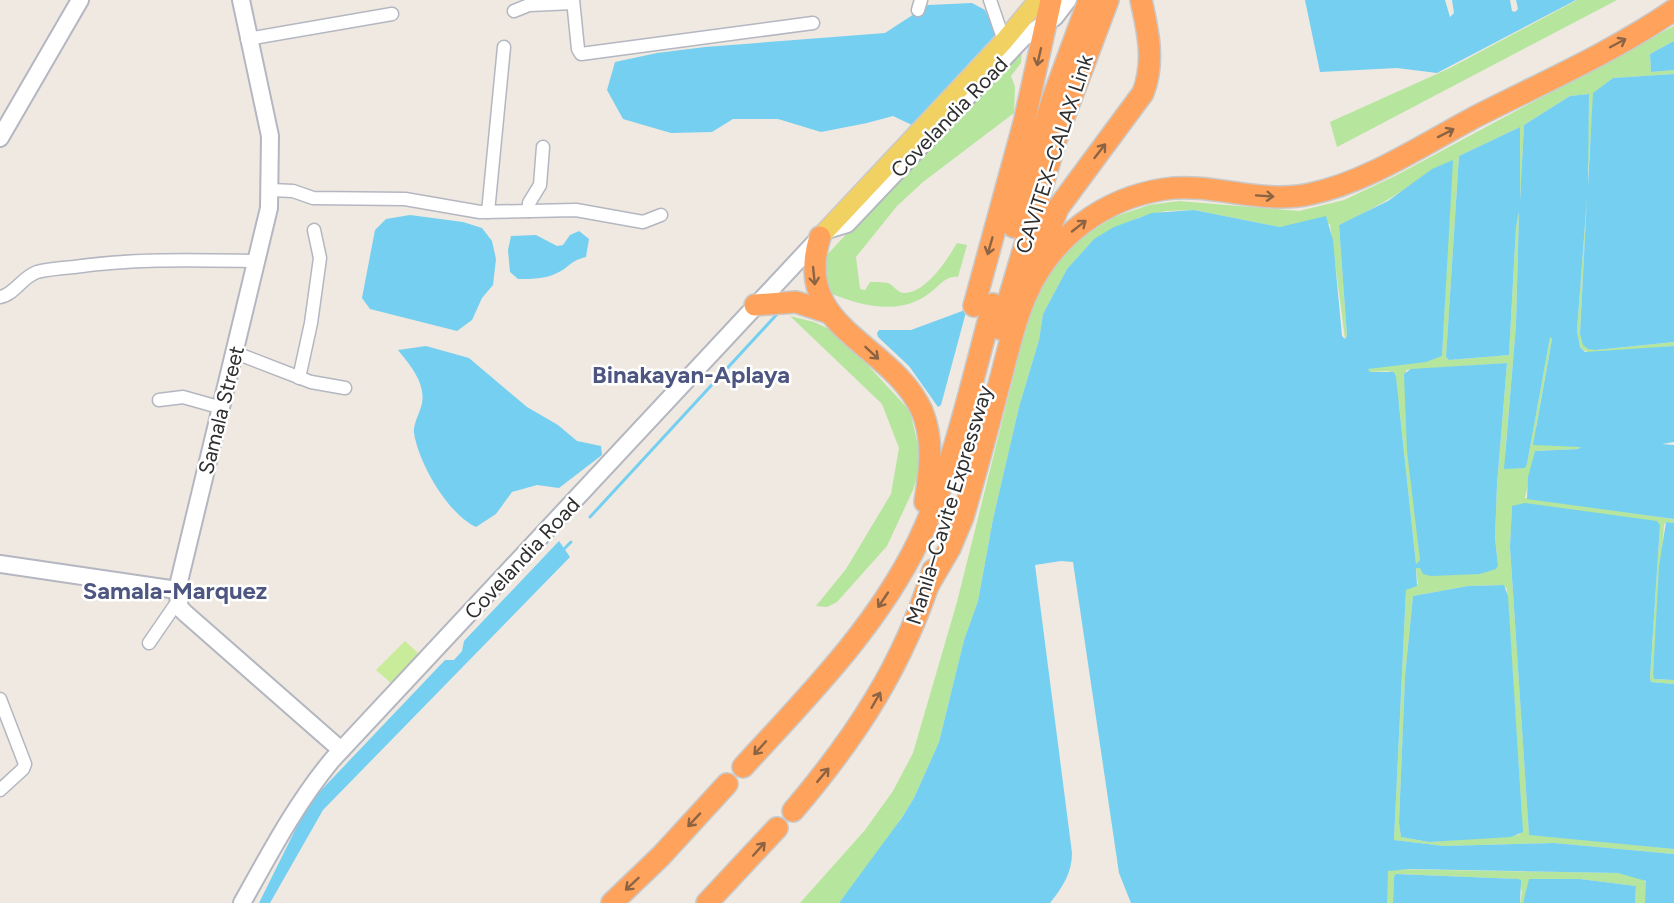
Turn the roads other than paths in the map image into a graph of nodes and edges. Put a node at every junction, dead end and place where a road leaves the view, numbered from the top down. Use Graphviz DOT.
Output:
graph roads {
  1 [pos="80,0"];
  2 [pos="241,0"];
  3 [pos="990,0"];
  4 [pos="1038,0"];
  5 [pos="1051,0"];
  6 [pos="1068,0"];
  7 [pos="1089,0"];
  8 [pos="1108,0"];
  9 [pos="1141,0"];
  10 [pos="573,2"];
  11 [pos="1674,10"];
  12 [pos="514,11"];
  13 [pos="392,14"];
  14 [pos="813,23"];
  15 [pos="1046,25"];
  16 [pos="247,39"];
  17 [pos="1004,41"];
  18 [pos="504,47"];
  19 [pos="0,138"];
  20 [pos="543,147"];
  21 [pos="271,190"];
  22 [pos="529,211"];
  23 [pos="488,212"];
  24 [pos="661,215"];
  25 [pos="314,230"];
  26 [pos="823,233"];
  27 [pos="257,261"];
  28 [pos="1026,295"];
  29 [pos="0,297"];
  30 [pos="754,305"];
  31 [pos="991,307"];
  32 [pos="830,313"];
  33 [pos="236,353"];
  34 [pos="299,378"];
  35 [pos="345,388"];
  36 [pos="159,400"];
  37 [pos="222,408"];
  38 [pos="922,532"];
  39 [pos="0,564"];
  40 [pos="928,584"];
  41 [pos="178,594"];
  42 [pos="149,643"];
  43 [pos="0,699"];
  44 [pos="341,750"];
  45 [pos="743,767"];
  46 [pos="727,784"];
  47 [pos="0,790"];
  48 [pos="793,811"];
  49 [pos="777,828"];
  50 [pos="242,903"];
  51 [pos="612,903"];
  52 [pos="707,903"];
  1 -- 19 [label="main road"];
  2 -- 16 [label="main road, Samala Street"];
  3 -- 17 [label="street"];
  4 -- 17 [label="main road, Covelandia Road"];
  5 -- 15 [label="highway"];
  6 -- 15 [label="main road, Covelandia Road"];
  7 -- 31 [label="highway, CAVITEX–CALAX Link"];
  8 -- 31 [label="highway, CAVITEX–CALAX Link"];
  28 -- 9 [label="highway, one-way"];
  10 -- 12 [label="street"];
  10 -- 14 [label="street"];
  28 -- 11 [label="highway, one-way"];
  13 -- 16 [label="street"];
  15 -- 26 [label="main road, Covelandia Road"];
  15 -- 31 [label="highway, one-way"];
  16 -- 21 [label="main road, Samala Street"];
  17 -- 26 [label="main road, Covelandia Road"];
  18 -- 23 [label="street"];
  20 -- 22 [label="street"];
  21 -- 23 [label="street"];
  21 -- 27 [label="main road, Samala Street"];
  22 -- 23 [label="street"];
  22 -- 24 [label="street"];
  25 -- 34 [label="street"];
  26 -- 30 [label="main road, Covelandia Road"];
  26 -- 32 [label="highway, one-way"];
  27 -- 29 [label="street"];
  27 -- 33 [label="main road, Samala Street"];
  28 -- 40 [label="highway"];
  30 -- 32 [label="highway"];
  30 -- 44 [label="main road, Covelandia Road"];
  31 -- 38 [label="highway, Manila–Cavite Expressway"];
  31 -- 40 [label="highway, Manila–Cavite Expressway"];
  32 -- 38 [label="highway, one-way"];
  33 -- 34 [label="street"];
  33 -- 37 [label="main road, Samala Street"];
  34 -- 35 [label="street"];
  36 -- 37 [label="street"];
  37 -- 41 [label="main road, Samala Street"];
  38 -- 45 [label="highway, Manila–Cavite Expressway, one-way"];
  39 -- 41 [label="main road"];
  48 -- 40 [label="highway, Manila–Cavite Expressway, one-way"];
  41 -- 42 [label="street"];
  41 -- 44 [label="main road"];
  43 -- 47 [label="street"];
  44 -- 50 [label="main road, Covelandia Road"];
  46 -- 51 [label="highway, one-way"];
  52 -- 49 [label="highway, one-way"];
}
